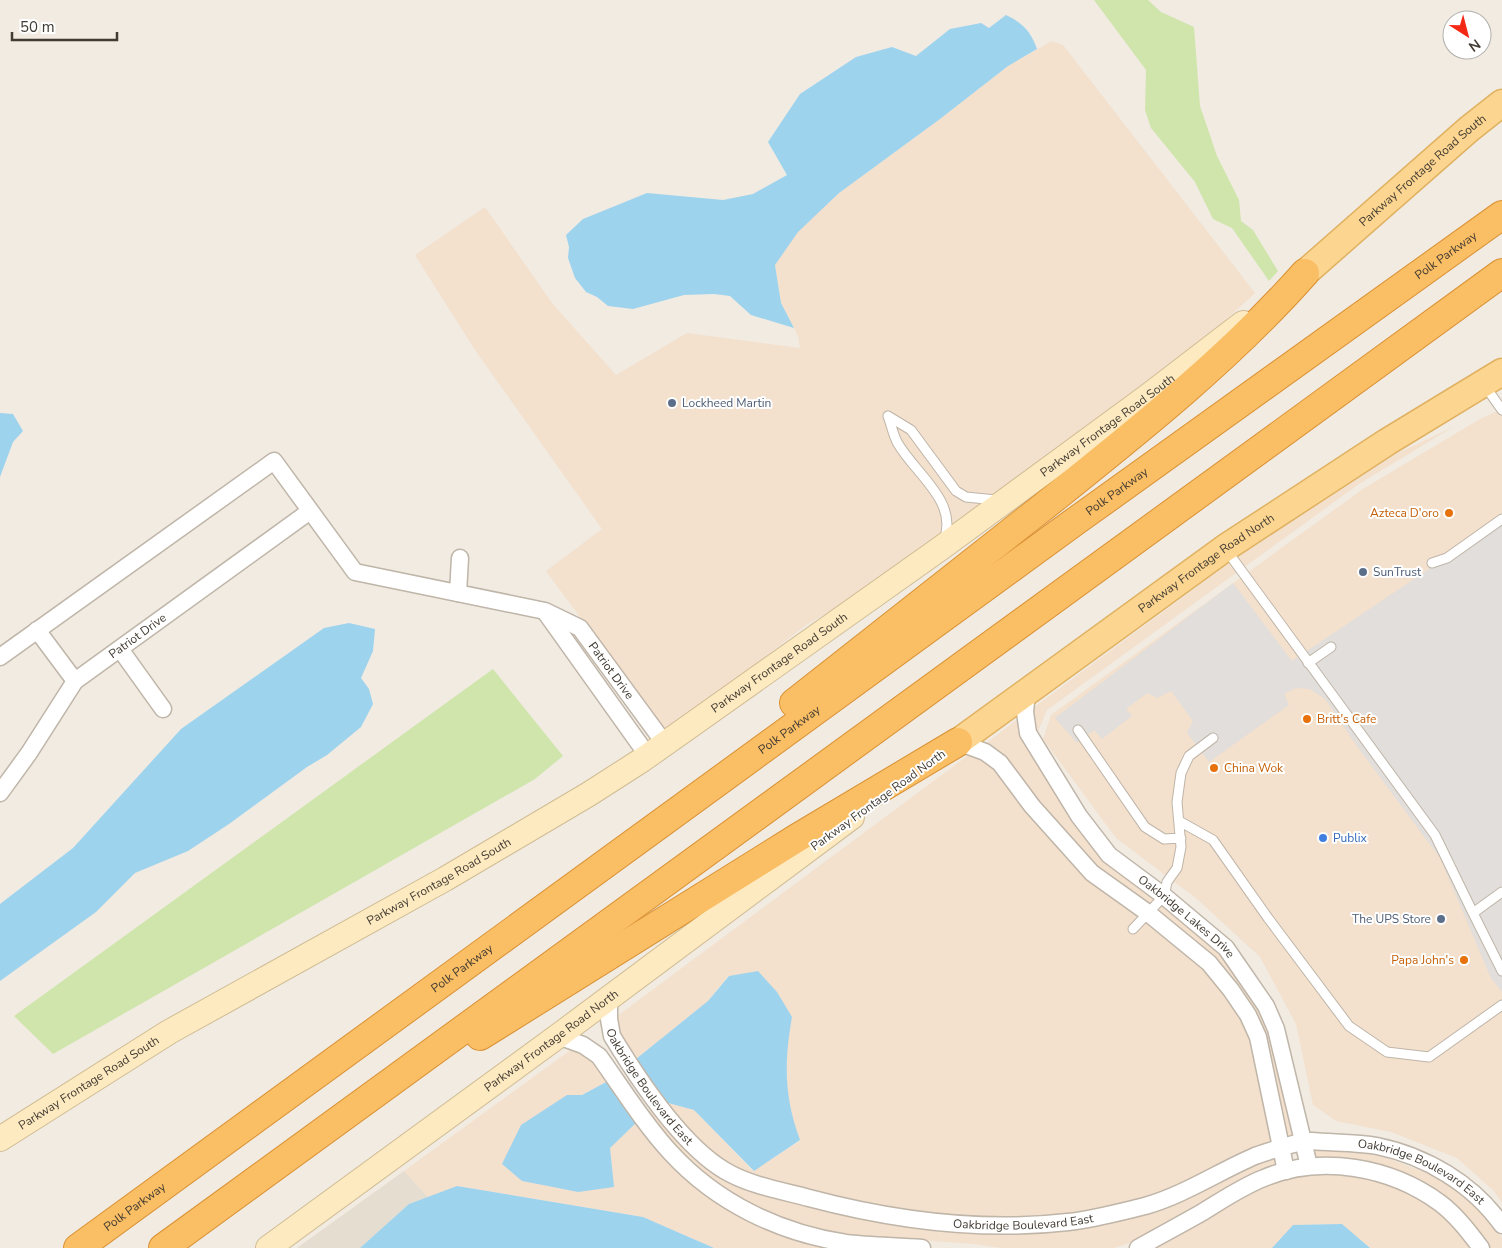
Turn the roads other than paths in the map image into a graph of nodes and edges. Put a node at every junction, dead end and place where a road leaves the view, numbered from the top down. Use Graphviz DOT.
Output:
graph roads {
  1 [pos="1502,103"];
  2 [pos="1502,215"];
  3 [pos="1305,273"];
  4 [pos="1502,273"];
  5 [pos="1496,378"];
  6 [pos="1502,410"];
  7 [pos="1004,501"];
  8 [pos="310,511"];
  9 [pos="1502,519"];
  10 [pos="941,548"];
  11 [pos="1225,548"];
  12 [pos="460,558"];
  13 [pos="1432,563"];
  14 [pos="458,593"];
  15 [pos="36,630"];
  16 [pos="1331,647"];
  17 [pos="120,649"];
  18 [pos="0,657"];
  19 [pos="1308,663"];
  20 [pos="75,682"];
  21 [pos="1027,691"];
  22 [pos="163,709"];
  23 [pos="1078,730"];
  24 [pos="1213,738"];
  25 [pos="958,742"];
  26 [pos="656,750"];
  27 [pos="0,792"];
  28 [pos="1179,820"];
  29 [pos="1180,838"];
  30 [pos="1502,892"];
  31 [pos="1164,896"];
  32 [pos="1148,913"];
  33 [pos="1473,914"];
  34 [pos="1133,929"];
  35 [pos="499,939"];
  36 [pos="1502,971"];
  37 [pos="609,999"];
  38 [pos="1502,1005"];
  39 [pos="558,1036"];
  40 [pos="336,1120"];
  41 [pos="0,1139"];
  42 [pos="1304,1141"];
  43 [pos="1280,1148"];
  44 [pos="1309,1166"];
  45 [pos="1286,1171"];
  46 [pos="1502,1225"];
  47 [pos="78,1248"];
  48 [pos="163,1248"];
  49 [pos="268,1248"];
  50 [pos="922,1248"];
  51 [pos="1138,1248"];
  52 [pos="1481,1248"];
  1 -- 3 [label="main road, Parkway Frontage Road South"];
  2 -- 35 [label="highway, Polk Parkway"];
  3 -- 7 [label="main road, Parkway Frontage Road South"];
  3 -- 35 [label="highway"];
  4 -- 40 [label="highway"];
  5 -- 6 [label="lane"];
  5 -- 11 [label="main road, Parkway Frontage Road North"];
  7 -- 10 [label="main road, Parkway Frontage Road South"];
  7 -- 10 [label="lane"];
  8 -- 14 [label="street, Patriot Drive"];
  8 -- 15 [label="street, Patriot Drive"];
  8 -- 17 [label="street, Patriot Drive"];
  9 -- 13 [label="lane"];
  10 -- 26 [label="main road, Parkway Frontage Road South"];
  11 -- 19 [label="lane"];
  11 -- 21 [label="main road, Parkway Frontage Road North"];
  12 -- 14 [label="street"];
  14 -- 26 [label="street, Patriot Drive"];
  15 -- 18 [label="street, Patriot Drive"];
  15 -- 20 [label="street"];
  16 -- 19 [label="lane"];
  17 -- 20 [label="street, Patriot Drive"];
  17 -- 22 [label="street"];
  19 -- 33 [label="lane"];
  20 -- 27 [label="street, Patriot Drive"];
  21 -- 25 [label="main road, Parkway Frontage Road North"];
  21 -- 31 [label="street, Oakbridge Lakes Drive"];
  23 -- 29 [label="lane"];
  24 -- 28 [label="lane"];
  25 -- 32 [label="street, Oakbridge Lakes Drive"];
  25 -- 37 [label="main road, Parkway Frontage Road North"];
  25 -- 40 [label="highway"];
  26 -- 41 [label="main road, Parkway Frontage Road South"];
  28 -- 29 [label="lane"];
  28 -- 38 [label="lane"];
  29 -- 31 [label="lane"];
  30 -- 33 [label="lane"];
  31 -- 32 [label="lane"];
  31 -- 42 [label="street, Oakbridge Lakes Drive"];
  32 -- 34 [label="lane"];
  32 -- 43 [label="street, Oakbridge Lakes Drive"];
  33 -- 36 [label="lane"];
  35 -- 47 [label="highway, Polk Parkway"];
  37 -- 39 [label="main road, Parkway Frontage Road North"];
  37 -- 43 [label="street, Oakbridge Boulevard East"];
  39 -- 49 [label="main road, Parkway Frontage Road North"];
  39 -- 50 [label="street, Oakbridge Boulevard East"];
  40 -- 48 [label="highway"];
  42 -- 43 [label="street, Oakbridge Boulevard East"];
  42 -- 44 [label="street, Oakbridge Lakes Drive"];
  42 -- 46 [label="street, Oakbridge Boulevard East"];
  43 -- 45 [label="street, Oakbridge Lakes Drive"];
  44 -- 45 [label="street, Oakbridge Boulevard East"];
  44 -- 52 [label="street, Oakbridge Boulevard East"];
  45 -- 51 [label="street, Oakbridge Boulevard East"];
}
